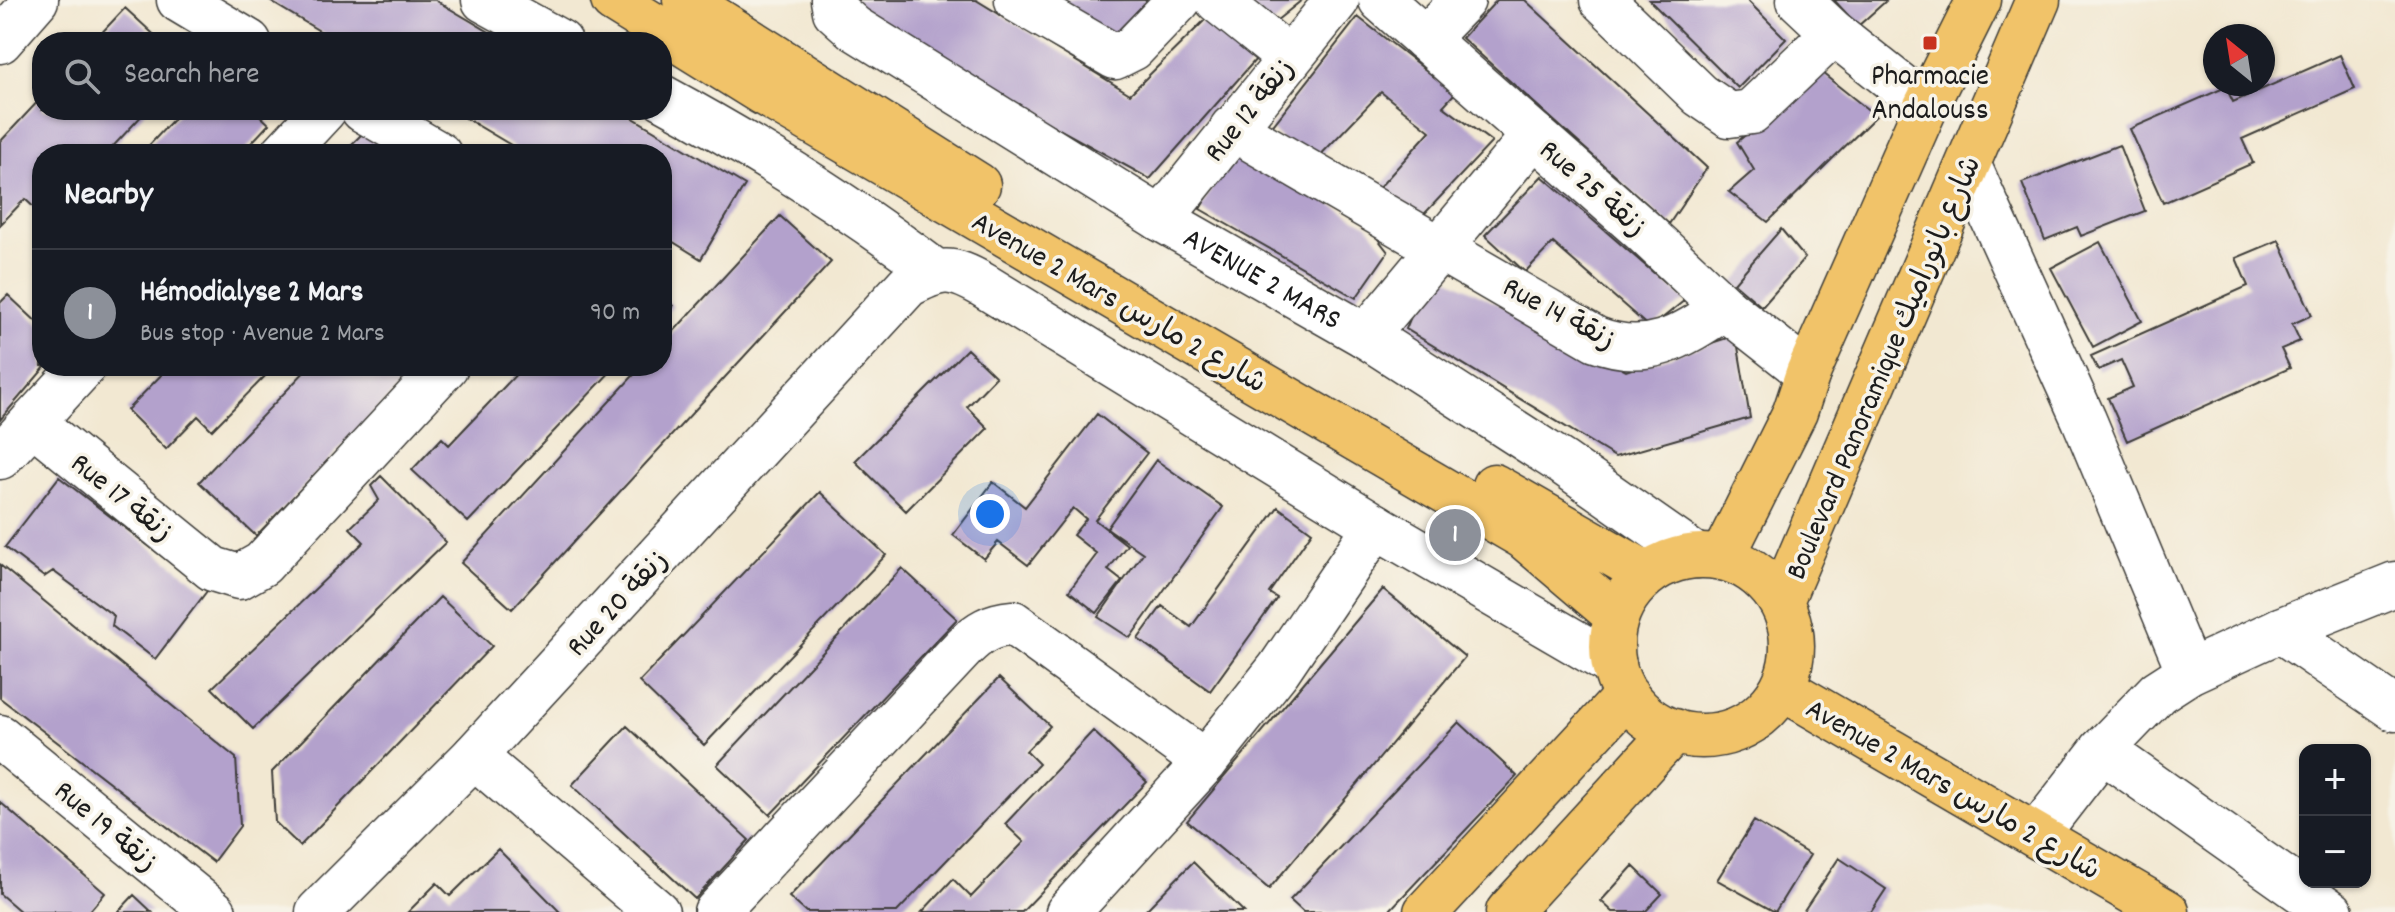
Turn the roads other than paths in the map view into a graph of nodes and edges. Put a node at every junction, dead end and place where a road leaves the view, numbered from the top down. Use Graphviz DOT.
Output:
graph roads {
  1 [pos="36,0"];
  2 [pos="179,0"];
  3 [pos="484,0"];
  4 [pos="613,0"];
  5 [pos="685,0"];
  6 [pos="833,0"];
  7 [pos="1179,0"];
  8 [pos="1217,0"];
  9 [pos="1337,0"];
  10 [pos="1381,0"];
  11 [pos="1463,0"];
  12 [pos="1602,0"];
  13 [pos="1799,0"];
  14 [pos="1979,0"];
  15 [pos="2038,0"];
  16 [pos="1030,3"];
  17 [pos="232,32"];
  18 [pos="542,32"];
  19 [pos="665,32"];
  20 [pos="1834,33"];
  21 [pos="672,37"];
  22 [pos="1425,39"];
  23 [pos="0,41"];
  24 [pos="1289,58"];
  25 [pos="672,102"];
  26 [pos="1926,106"];
  27 [pos="315,120"];
  28 [pos="380,120"];
  29 [pos="1232,128"];
  30 [pos="1534,135"];
  31 [pos="292,144"];
  32 [pos="422,144"];
  33 [pos="1969,166"];
  34 [pos="1161,219"];
  35 [pos="1441,246"];
  36 [pos="922,279"];
  37 [pos="1725,308"];
  38 [pos="1366,336"];
  39 [pos="1808,373"];
  40 [pos="75,376"];
  41 [pos="437,376"];
  42 [pos="32,422"];
  43 [pos="0,457"];
  44 [pos="1376,526"];
  45 [pos="1709,557"];
  46 [pos="1647,574"];
  47 [pos="2395,584"];
  48 [pos="1781,601"];
  49 [pos="1617,616"];
  50 [pos="2280,630"];
  51 [pos="2189,672"];
  52 [pos="1620,680"];
  53 [pos="1782,688"];
  54 [pos="2395,709"];
  55 [pos="1674,731"];
  56 [pos="0,737"];
  57 [pos="2102,750"];
  58 [pos="474,756"];
  59 [pos="1205,762"];
  60 [pos="2037,834"];
  61 [pos="214,912"];
  62 [pos="318,912"];
  63 [pos="657,912"];
  64 [pos="716,912"];
  65 [pos="1068,912"];
  66 [pos="1426,912"];
  67 [pos="1508,912"];
  68 [pos="2167,912"];
  69 [pos="2331,912"];
  1 -- 23 [label="street"];
  2 -- 17 [label="street"];
  3 -- 18 [label="street"];
  4 -- 19 [label="main road, Avenue 2 Mars شارع 2 مارس"];
  5 -- 46 [label="main road, Avenue 2 Mars شارع 2 مارس"];
  6 -- 34 [label="street, AVENUE 2 MARS"];
  7 -- 16 [label="street"];
  8 -- 24 [label="street"];
  9 -- 24 [label="street, Rue 12 زنقة"];
  10 -- 22 [label="street, Rue 25 زنقة"];
  11 -- 22 [label="street"];
  12 -- 20 [label="street"];
  13 -- 20 [label="street"];
  14 -- 26 [label="main road, Boulevard Panoramique شارع بانوراميك"];
  15 -- 33 [label="main road, Boulevard Panoramique شارع بانوراميك"];
  20 -- 26 [label="street"];
  21 -- 49 [label="main road, Avenue 2 Mars شارع 2 مارس"];
  22 -- 30 [label="street, Rue 25 زنقة"];
  24 -- 29 [label="street, Rue 12 زنقة"];
  25 -- 36 [label="street"];
  26 -- 39 [label="main road, Boulevard Panoramique شارع بانوراميك"];
  27 -- 31 [label="street"];
  28 -- 32 [label="street"];
  29 -- 34 [label="street, Rue 12 زنقة"];
  29 -- 35 [label="street, Rue 14 زنقة"];
  30 -- 35 [label="street"];
  30 -- 37 [label="street, Rue 25 زنقة"];
  33 -- 48 [label="main road, Boulevard Panoramique شارع بانوراميك"];
  33 -- 51 [label="street"];
  34 -- 38 [label="street, AVENUE 2 MARS"];
  35 -- 37 [label="street, Rue 14 زنقة"];
  35 -- 38 [label="street"];
  36 -- 44 [label="street"];
  36 -- 58 [label="street, Rue 20 زنقة"];
  37 -- 39 [label="street, Rue 25 زنقة"];
  38 -- 45 [label="street, AVENUE 2 MARS"];
  39 -- 45 [label="main road, Boulevard Panoramique شارع بانوراميك"];
  40 -- 42 [label="street"];
  41 -- 42 [label="street, Rue 17 زنقة"];
  42 -- 43 [label="street"];
  44 -- 52 [label="street"];
  44 -- 59 [label="street"];
  45 -- 46 [label="main road"];
  45 -- 48 [label="main road"];
  46 -- 49 [label="main road"];
  47 -- 50 [label="street"];
  48 -- 53 [label="main road"];
  49 -- 52 [label="main road"];
  50 -- 51 [label="street"];
  50 -- 54 [label="street"];
  51 -- 57 [label="street"];
  52 -- 55 [label="main road"];
  52 -- 66 [label="main road"];
  53 -- 55 [label="main road"];
  53 -- 60 [label="main road, Avenue 2 Mars شارع 2 مارس"];
  55 -- 67 [label="main road"];
  56 -- 61 [label="street, Rue 19 زنقة"];
  57 -- 60 [label="street"];
  57 -- 69 [label="street"];
  58 -- 62 [label="street, Rue 20 زنقة"];
  58 -- 63 [label="street"];
  59 -- 64 [label="street"];
  59 -- 65 [label="street"];
  60 -- 68 [label="main road, Avenue 2 Mars شارع 2 مارس"];
}
